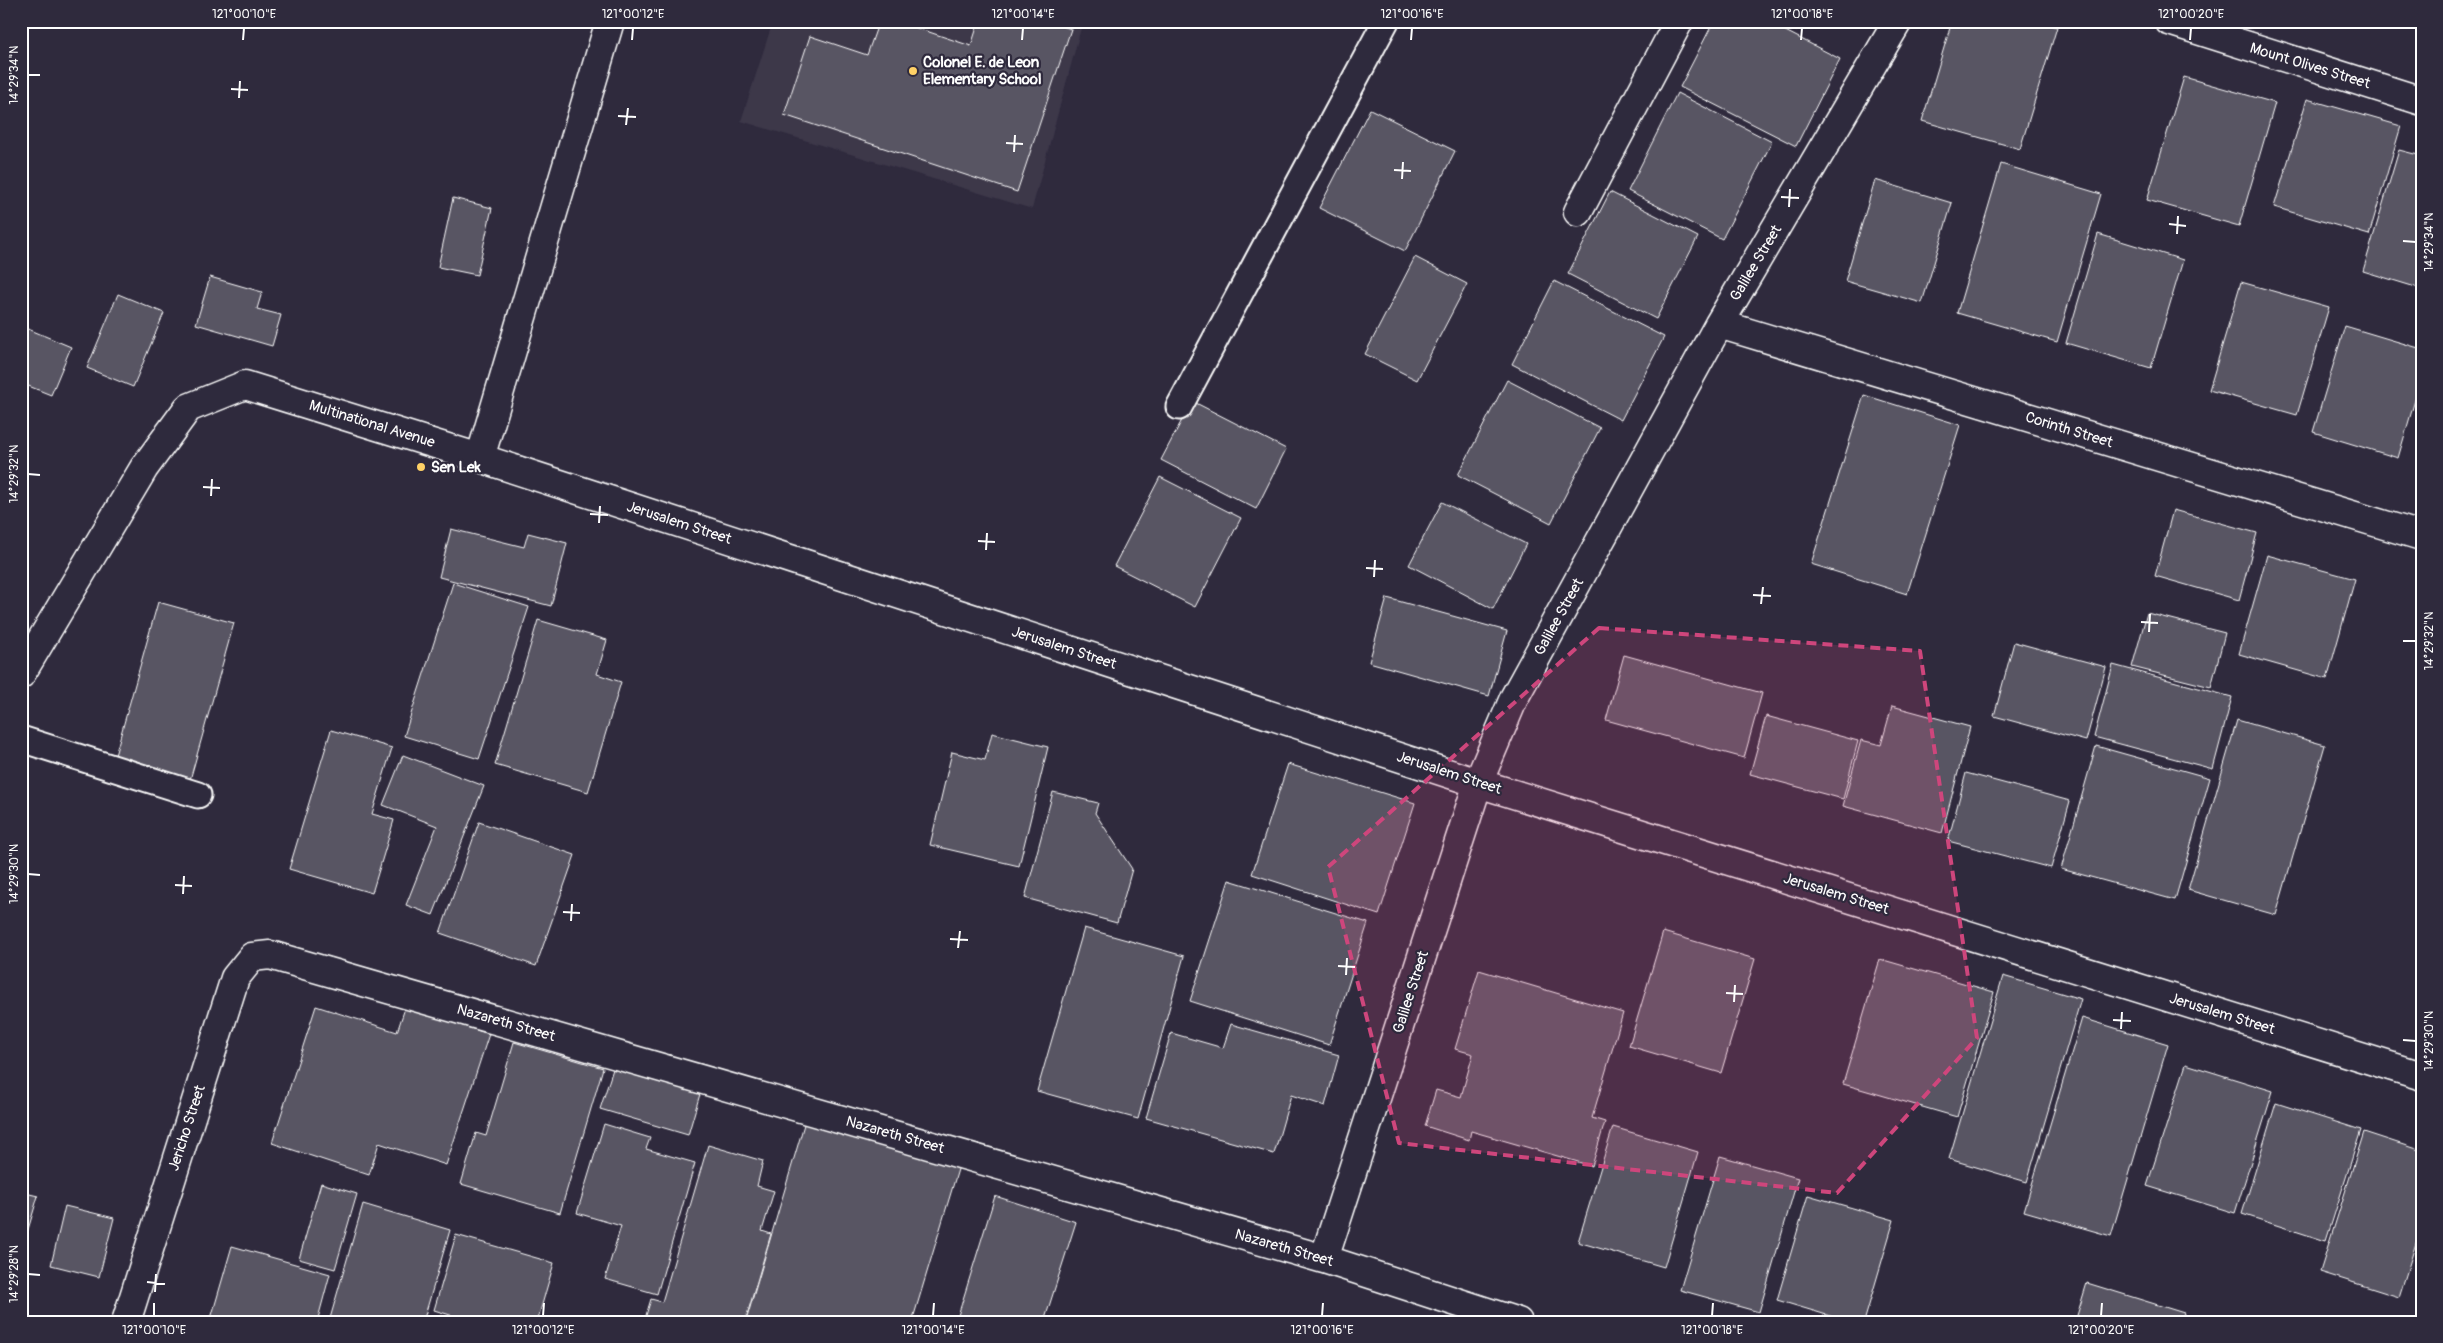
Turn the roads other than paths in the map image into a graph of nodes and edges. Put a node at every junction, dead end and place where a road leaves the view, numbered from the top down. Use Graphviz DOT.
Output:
graph roads {
  1 [pos="610,21"];
  2 [pos="1386,21"];
  3 [pos="1679,21"];
  4 [pos="1898,21"];
  5 [pos="2169,21"];
  6 [pos="2422,101"];
  7 [pos="1578,212"];
  8 [pos="1719,324"];
  9 [pos="1178,407"];
  10 [pos="480,458"];
  11 [pos="2418,535"];
  12 [pos="21,674"];
  13 [pos="21,739"];
  14 [pos="1478,783"];
  15 [pos="198,795"];
  16 [pos="270,955"];
  17 [pos="2422,1076"];
  18 [pos="1324,1259"];
  19 [pos="126,1322"];
  20 [pos="1518,1322"];
  1 -- 10 [label="street"];
  2 -- 9 [label="lane"];
  3 -- 7 [label="street"];
  4 -- 8 [label="street, Galilee Street"];
  5 -- 6 [label="street, Mount Olives Street"];
  8 -- 11 [label="street, Corinth Street"];
  8 -- 14 [label="street, Galilee Street"];
  10 -- 12 [label="street, Multinational Avenue"];
  10 -- 14 [label="street, Jerusalem Street"];
  13 -- 15 [label="lane"];
  14 -- 17 [label="street, Jerusalem Street"];
  14 -- 18 [label="street, Galilee Street"];
  16 -- 18 [label="street, Nazareth Street"];
  16 -- 19 [label="street, Jericho Street"];
  18 -- 20 [label="street, Nazareth Street"];
}
